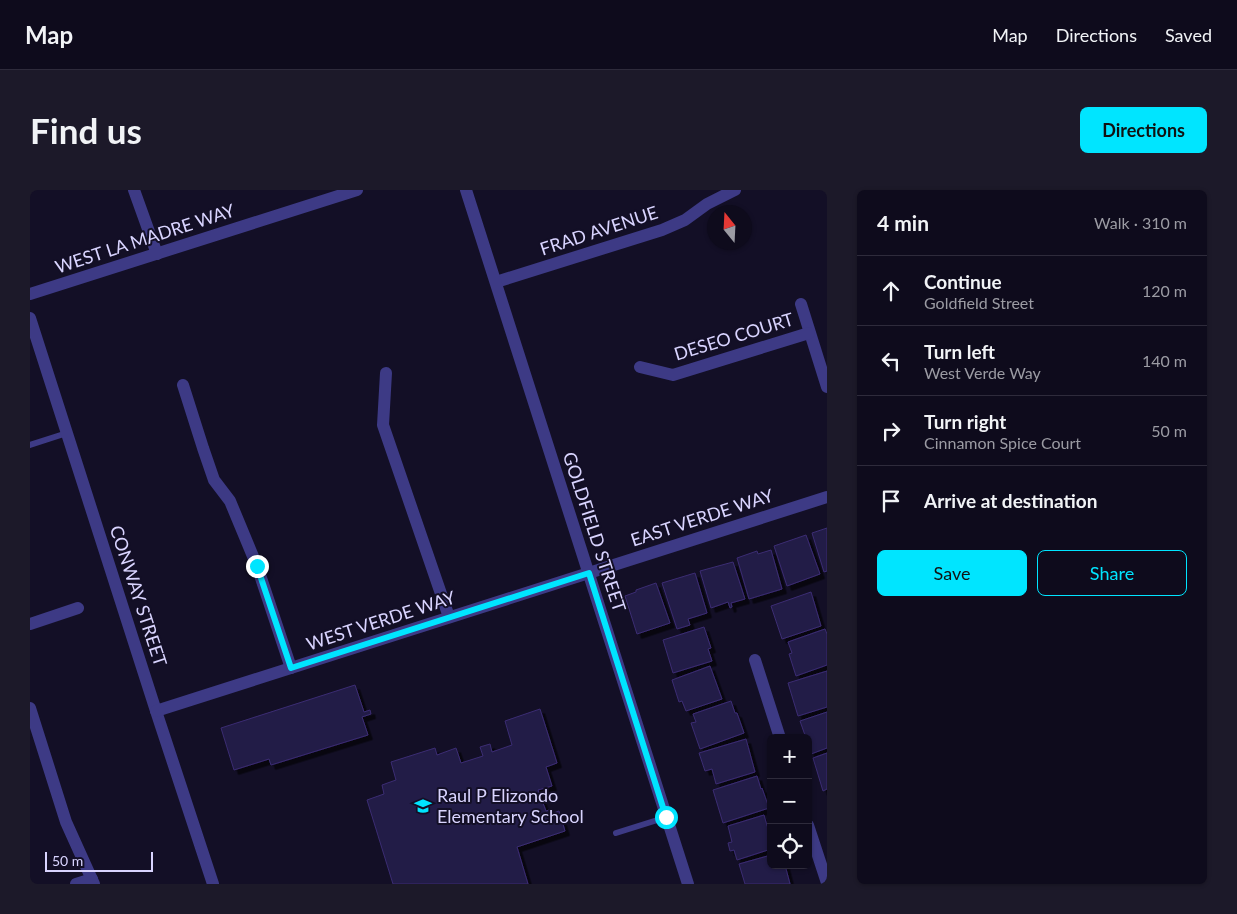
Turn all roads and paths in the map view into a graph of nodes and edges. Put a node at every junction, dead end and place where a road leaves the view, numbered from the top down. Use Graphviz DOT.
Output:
graph roads {
  1 [pos="134,190"];
  2 [pos="357,190"];
  3 [pos="466,190"];
  4 [pos="735,190"];
  5 [pos="157,254"];
  6 [pos="496,282"];
  7 [pos="30,294"];
  8 [pos="801,304"];
  9 [pos="30,318"];
  10 [pos="809,333"];
  11 [pos="640,367"];
  12 [pos="386,373"];
  13 [pos="183,385"];
  14 [pos="827,388"];
  15 [pos="67,433"];
  16 [pos="30,445"];
  17 [pos="827,497"];
  18 [pos="589,573"];
  19 [pos="78,608"];
  20 [pos="449,617"];
  21 [pos="30,624"];
  22 [pos="755,660"];
  23 [pos="291,668"];
  24 [pos="30,708"];
  25 [pos="156,711"];
  26 [pos="779,734"];
  27 [pos="666,817"];
  28 [pos="616,833"];
  29 [pos="812,837"];
  30 [pos="93,882"];
  31 [pos="827,883"];
  32 [pos="76,884"];
  33 [pos="213,884"];
  34 [pos="688,884"];
  1 -- 5 [label="street"];
  2 -- 5 [label="street, WEST LA MADRE WAY"];
  3 -- 6 [label="street, GOLDFIELD STREET"];
  4 -- 6 [label="street, FRAD AVENUE"];
  5 -- 7 [label="street, WEST LA MADRE WAY"];
  6 -- 18 [label="street, GOLDFIELD STREET"];
  8 -- 10 [label="street"];
  9 -- 15 [label="street, CONWAY STREET"];
  10 -- 11 [label="street, DESEO COURT"];
  10 -- 14 [label="street"];
  12 -- 20 [label="street"];
  13 -- 23 [label="street"];
  15 -- 16 [label="lane"];
  15 -- 25 [label="street, CONWAY STREET"];
  17 -- 18 [label="street, EAST VERDE WAY"];
  18 -- 20 [label="street, WEST VERDE WAY"];
  18 -- 27 [label="street, GOLDFIELD STREET"];
  19 -- 21 [label="street"];
  20 -- 23 [label="street, WEST VERDE WAY"];
  22 -- 26 [label="street"];
  23 -- 25 [label="street, WEST VERDE WAY"];
  24 -- 30 [label="street"];
  25 -- 33 [label="street, CONWAY STREET"];
  27 -- 28 [label="lane"];
  27 -- 34 [label="street, GOLDFIELD STREET"];
  29 -- 31 [label="street"];
  30 -- 32 [label="street"];
}
